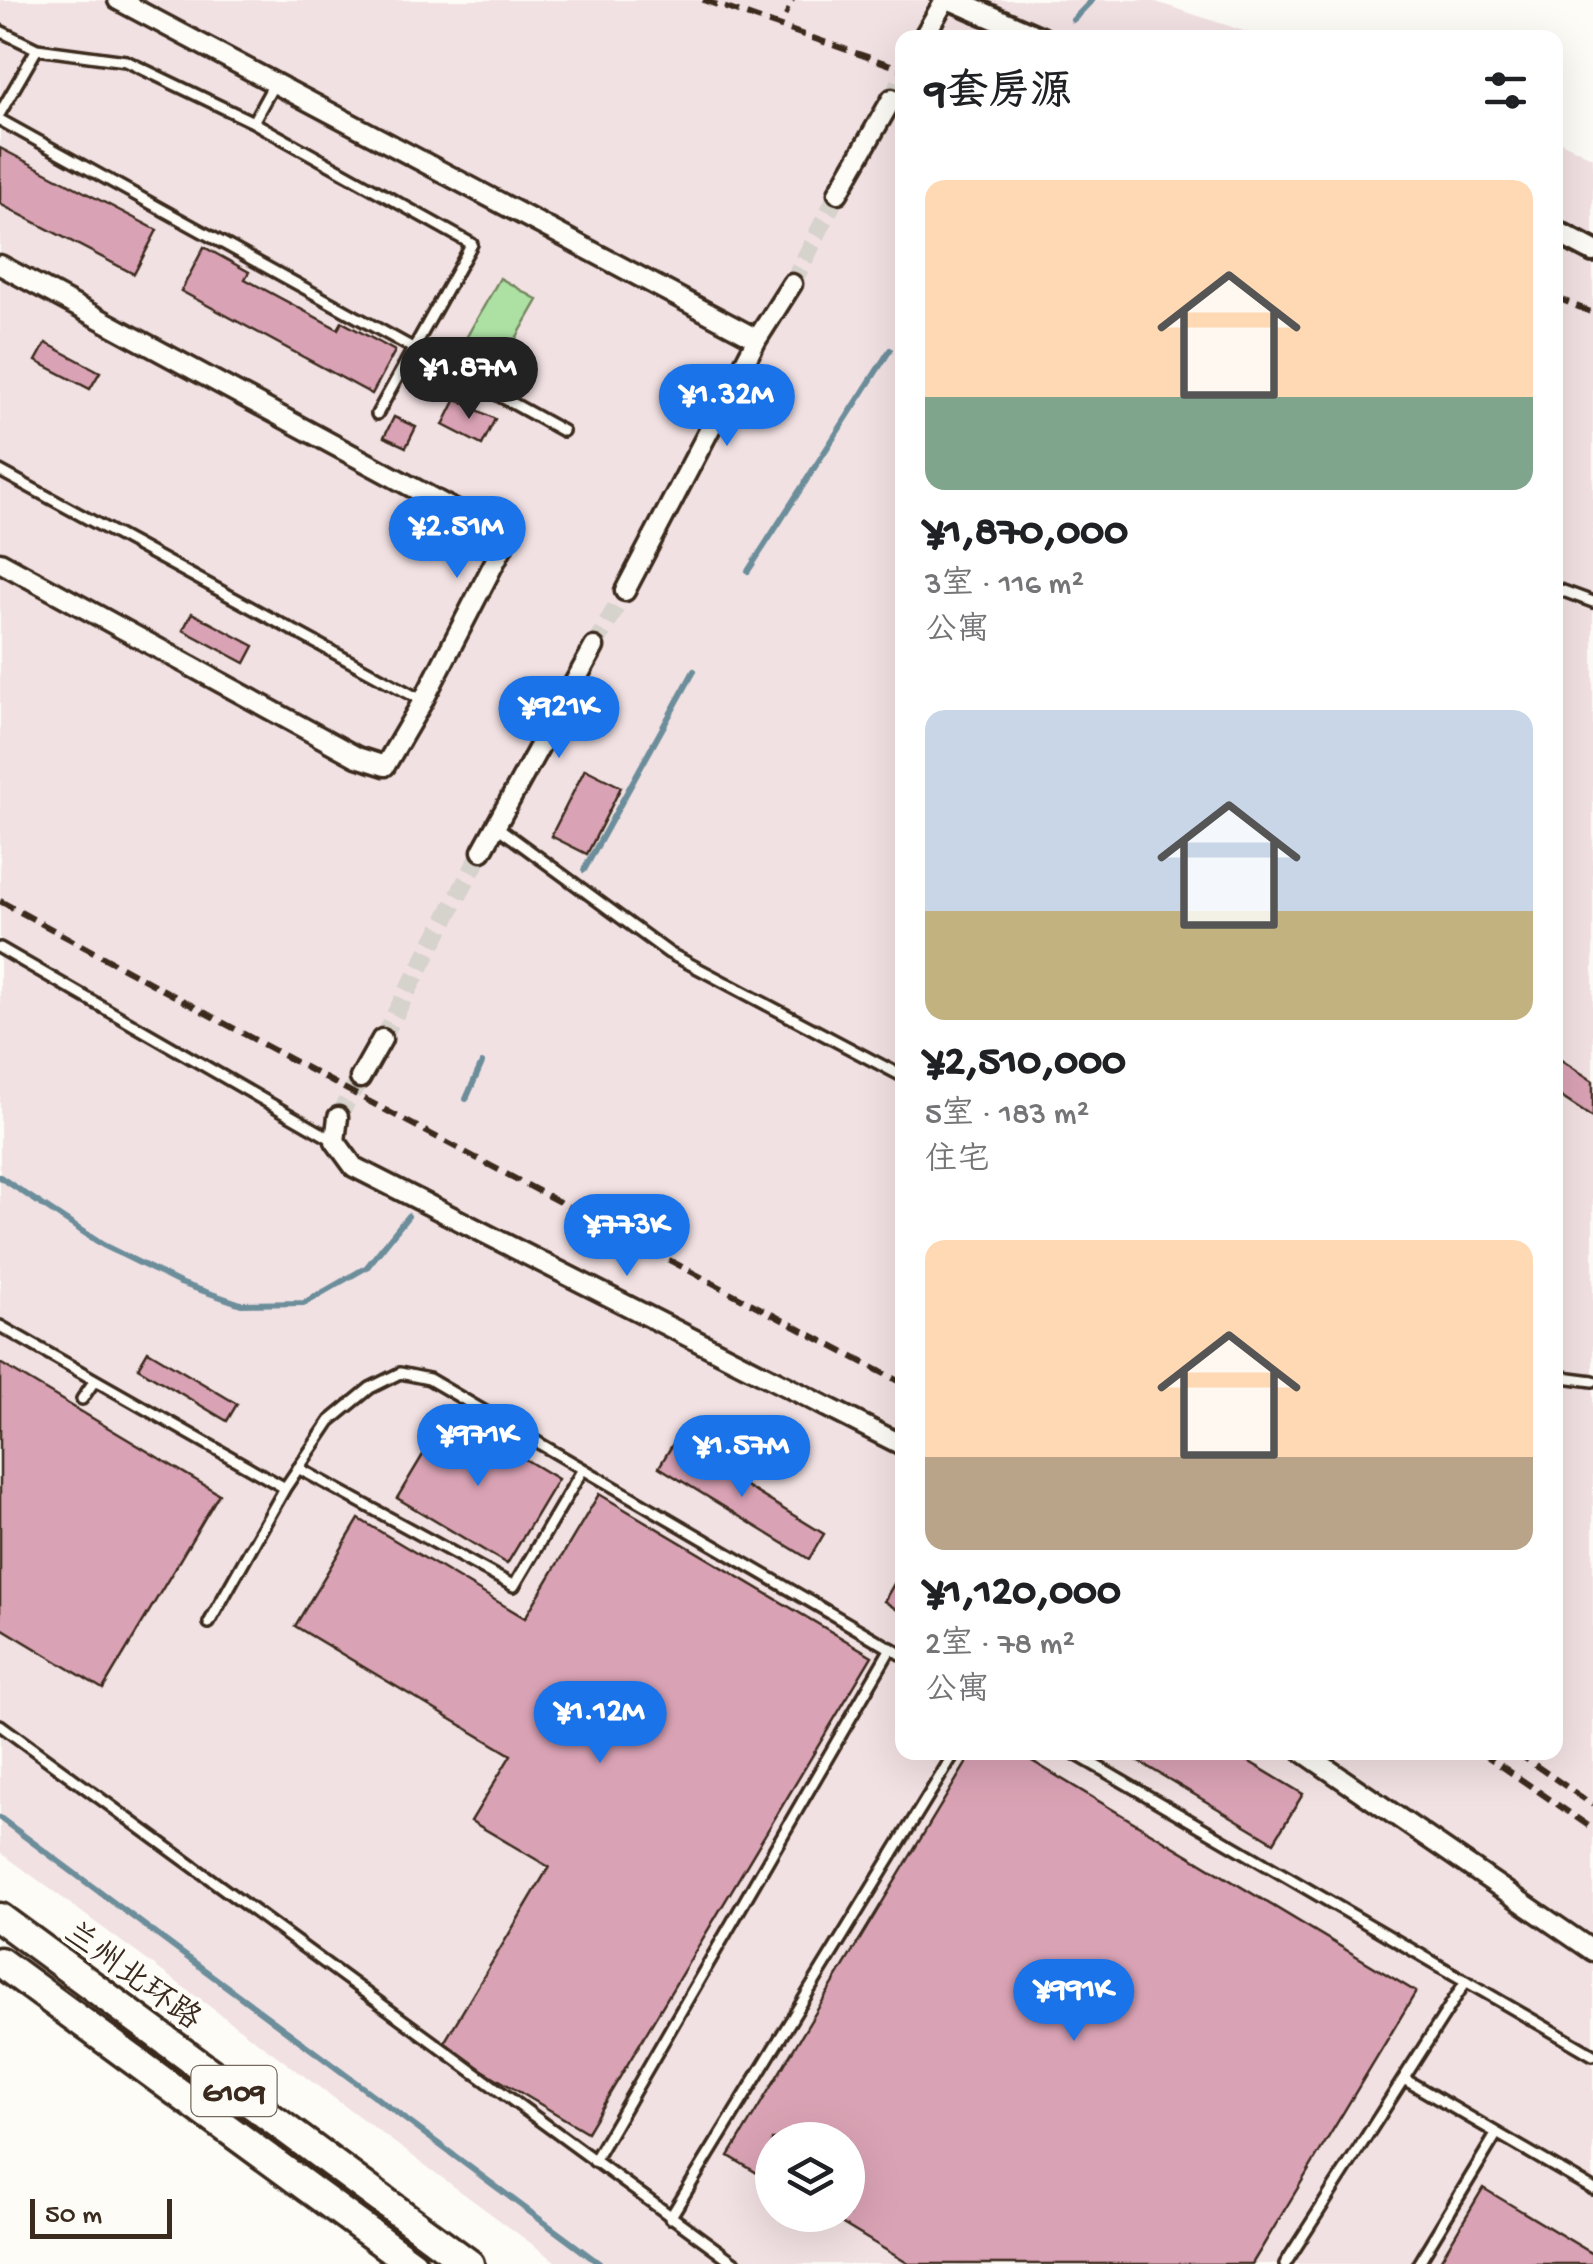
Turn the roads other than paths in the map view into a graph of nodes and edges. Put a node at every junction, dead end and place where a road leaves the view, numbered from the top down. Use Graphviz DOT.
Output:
graph roads {
  1 [pos="118,0"];
  2 [pos="944,0"];
  3 [pos="953,0"];
  4 [pos="0,30"];
  5 [pos="927,30"];
  6 [pos="1022,30"];
  7 [pos="37,49"];
  8 [pos="274,84"];
  9 [pos="892,99"];
  10 [pos="0,117"];
  11 [pos="253,122"];
  12 [pos="838,193"];
  13 [pos="1563,235"];
  14 [pos="1593,251"];
  15 [pos="0,265"];
  16 [pos="792,284"];
  17 [pos="758,339"];
  18 [pos="414,348"];
  19 [pos="377,414"];
  20 [pos="563,431"];
  21 [pos="0,471"];
  22 [pos="0,562"];
  23 [pos="1563,591"];
  24 [pos="625,592"];
  25 [pos="1593,602"];
  26 [pos="594,648"];
  27 [pos="424,701"];
  28 [pos="496,826"];
  29 [pos="482,851"];
  30 [pos="0,948"];
  31 [pos="382,1039"];
  32 [pos="895,1072"];
  33 [pos="360,1078"];
  34 [pos="338,1117"];
  35 [pos="335,1141"];
  36 [pos="0,1326"];
  37 [pos="1563,1377"];
  38 [pos="95,1380"];
  39 [pos="1593,1380"];
  40 [pos="82,1399"];
  41 [pos="895,1441"];
  42 [pos="298,1468"];
  43 [pos="582,1469"];
  44 [pos="285,1488"];
  45 [pos="209,1623"];
  46 [pos="890,1648"];
  47 [pos="895,1651"];
  48 [pos="0,1725"];
  49 [pos="950,1760"];
  50 [pos="1086,1760"];
  51 [pos="1315,1760"];
  52 [pos="0,1918"];
  53 [pos="1593,1951"];
  54 [pos="0,1962"];
  55 [pos="1466,1981"];
  56 [pos="1593,2056"];
  57 [pos="1404,2078"];
  58 [pos="1497,2133"];
  59 [pos="594,2162"];
  60 [pos="1593,2190"];
  61 [pos="670,2218"];
  62 [pos="412,2264"];
  63 [pos="469,2264"];
  64 [pos="736,2264"];
  65 [pos="1284,2264"];
  66 [pos="1418,2264"];
  1 -- 8 [label="street"];
  2 -- 5 [label="street"];
  3 -- 6 [label="street"];
  4 -- 7 [label="lane"];
  7 -- 10 [label="lane"];
  7 -- 11 [label="lane"];
  8 -- 11 [label="lane"];
  8 -- 17 [label="street"];
  9 -- 12 [label="street"];
  10 -- 18 [label="lane"];
  11 -- 18 [label="lane"];
  13 -- 14 [label="street"];
  15 -- 27 [label="street"];
  16 -- 17 [label="street"];
  17 -- 24 [label="street"];
  18 -- 19 [label="lane"];
  18 -- 20 [label="lane"];
  21 -- 27 [label="lane"];
  22 -- 27 [label="street"];
  23 -- 25 [label="lane"];
  26 -- 28 [label="street"];
  28 -- 29 [label="street"];
  28 -- 32 [label="lane"];
  30 -- 35 [label="lane"];
  31 -- 33 [label="street"];
  34 -- 35 [label="street"];
  35 -- 41 [label="street"];
  36 -- 38 [label="lane"];
  37 -- 39 [label="lane"];
  38 -- 40 [label="lane"];
  38 -- 44 [label="lane"];
  42 -- 43 [label="lane"];
  42 -- 43 [label="lane"];
  42 -- 44 [label="lane"];
  43 -- 46 [label="lane"];
  44 -- 45 [label="lane"];
  46 -- 47 [label="lane"];
  46 -- 59 [label="lane"];
  48 -- 59 [label="lane"];
  49 -- 61 [label="lane"];
  50 -- 55 [label="lane"];
  51 -- 53 [label="street"];
  52 -- 63 [label="highway, 兰州北环路 / G109"];
  54 -- 62 [label="highway, G109"];
  55 -- 56 [label="lane"];
  55 -- 57 [label="lane"];
  57 -- 58 [label="lane"];
  57 -- 65 [label="lane"];
  58 -- 60 [label="lane"];
  58 -- 66 [label="lane"];
  59 -- 61 [label="lane"];
  61 -- 64 [label="lane"];
}
